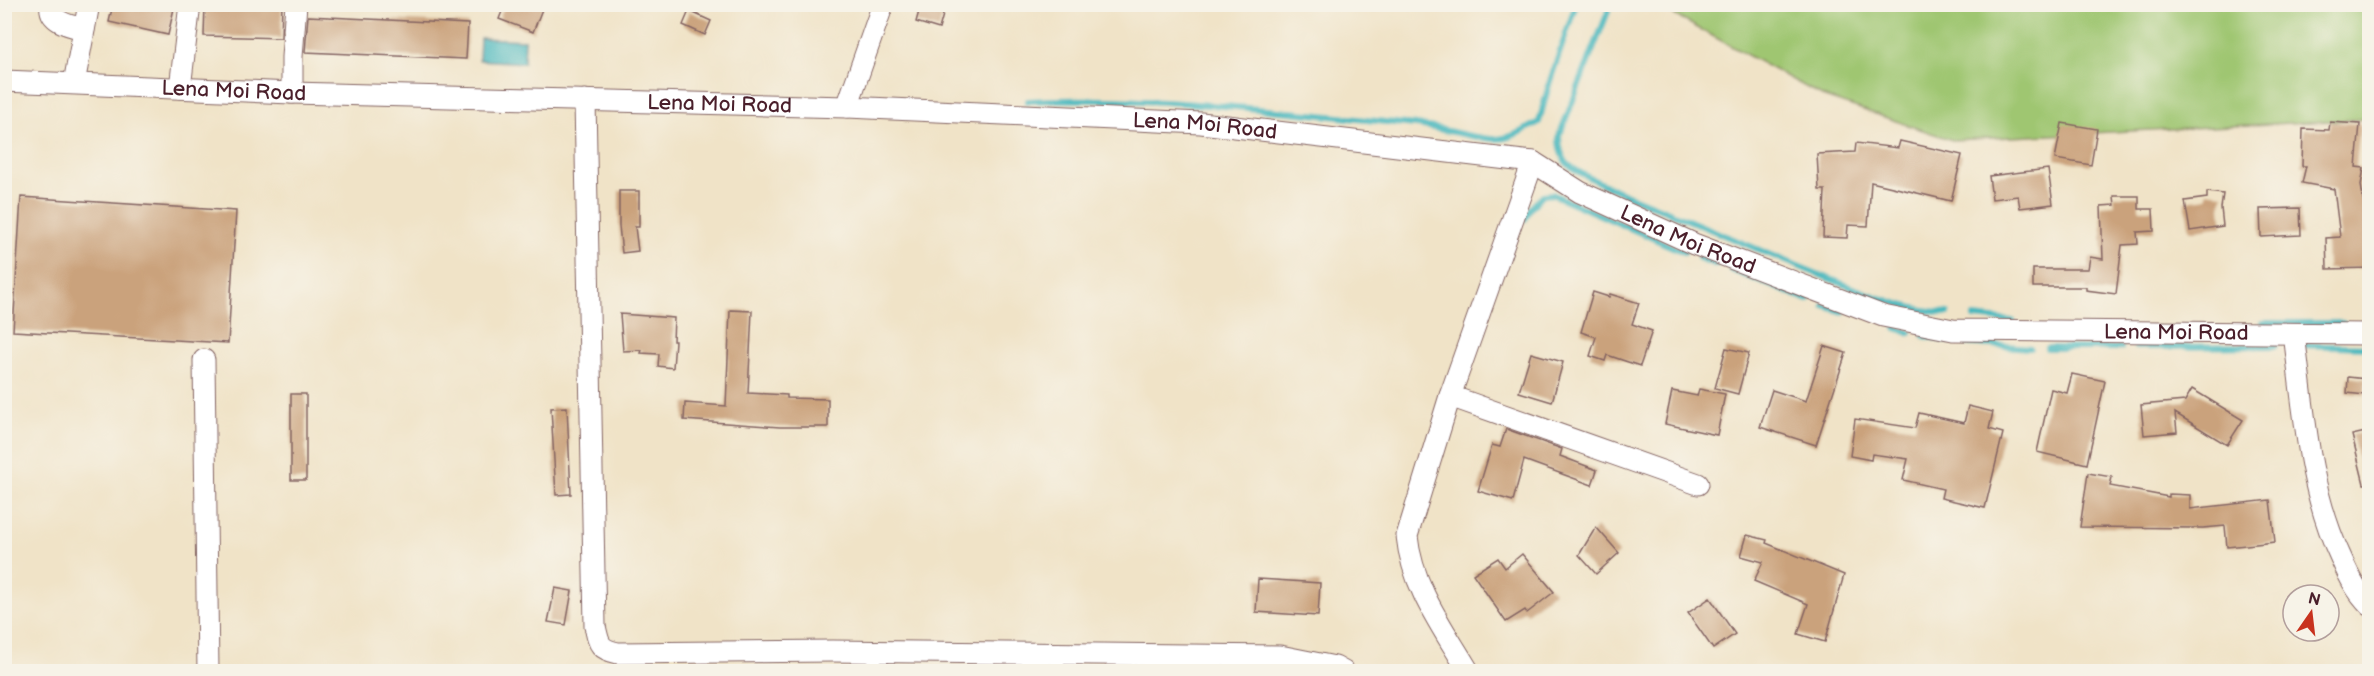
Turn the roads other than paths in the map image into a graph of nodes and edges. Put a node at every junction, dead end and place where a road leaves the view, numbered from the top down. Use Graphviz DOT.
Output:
graph roads {
  1 [pos="51,4"];
  2 [pos="89,4"];
  3 [pos="190,4"];
  4 [pos="296,4"];
  5 [pos="882,4"];
  6 [pos="84,29"];
  7 [pos="4,81"];
  8 [pos="75,83"];
  9 [pos="180,88"];
  10 [pos="292,93"];
  11 [pos="585,100"];
  12 [pos="847,107"];
  13 [pos="1533,162"];
  14 [pos="2294,333"];
  15 [pos="2370,334"];
  16 [pos="204,360"];
  17 [pos="1450,396"];
  18 [pos="1698,484"];
  19 [pos="2370,605"];
  20 [pos="831,662"];
  21 [pos="208,672"];
  22 [pos="1344,672"];
  23 [pos="1469,672"];
  1 -- 6 [label="street"];
  2 -- 6 [label="street"];
  3 -- 9 [label="street"];
  4 -- 10 [label="street"];
  5 -- 12 [label="street"];
  6 -- 8 [label="street"];
  7 -- 8 [label="street, Lena Moi Road"];
  8 -- 9 [label="street, Lena Moi Road"];
  9 -- 10 [label="street, Lena Moi Road"];
  10 -- 11 [label="street, Lena Moi Road"];
  11 -- 12 [label="street, Lena Moi Road"];
  11 -- 20 [label="street"];
  12 -- 13 [label="street, Lena Moi Road"];
  13 -- 14 [label="street, Lena Moi Road"];
  13 -- 17 [label="street"];
  14 -- 15 [label="street, Lena Moi Road"];
  14 -- 19 [label="street"];
  16 -- 21 [label="street"];
  17 -- 18 [label="street"];
  17 -- 23 [label="street"];
  20 -- 22 [label="street"];
}
